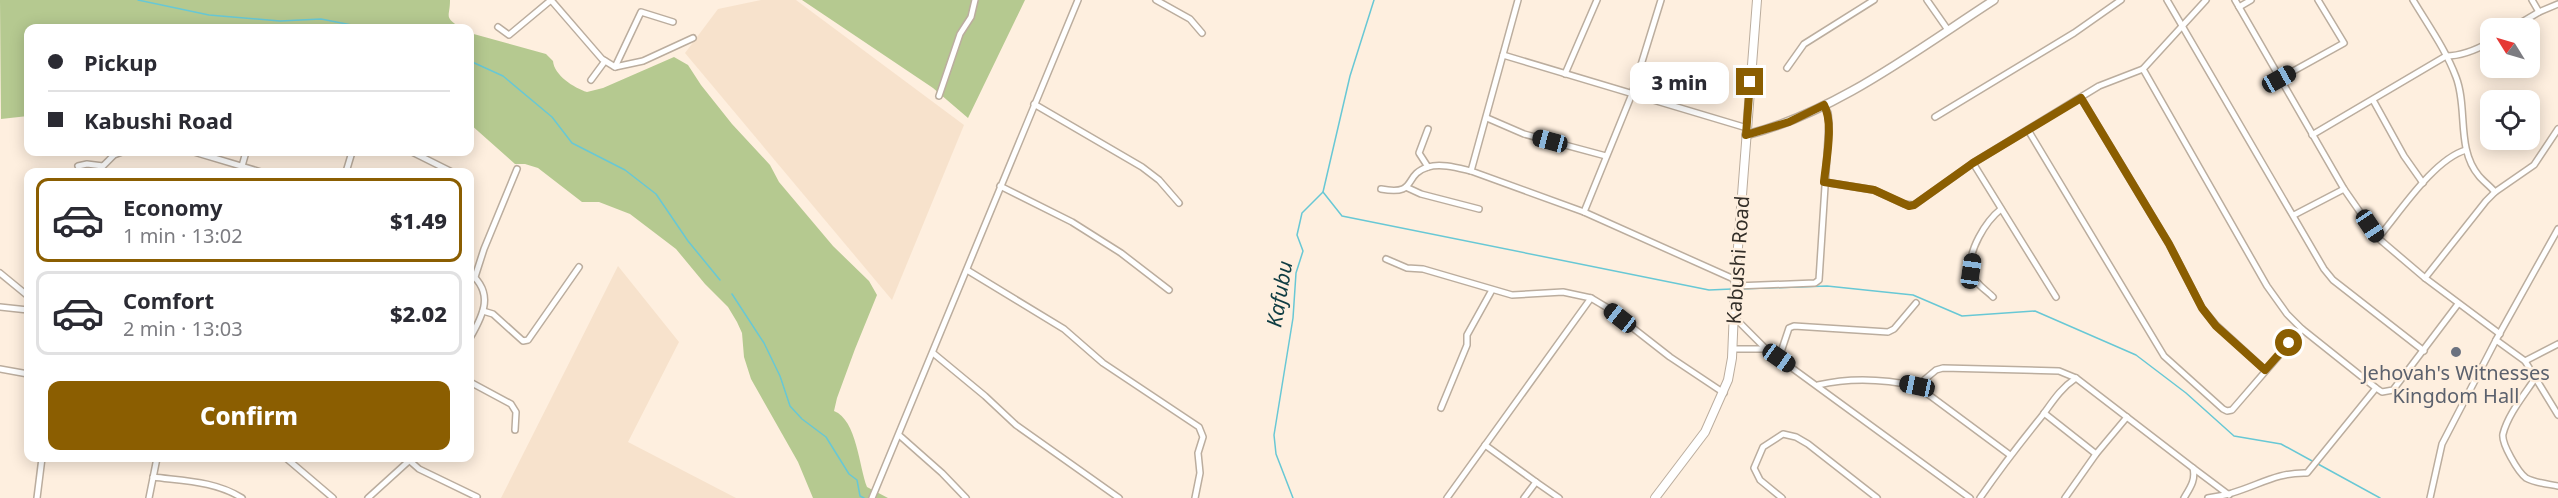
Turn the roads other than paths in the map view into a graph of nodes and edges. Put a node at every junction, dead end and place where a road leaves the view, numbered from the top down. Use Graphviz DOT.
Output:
graph roads {
  1 [pos="551,0"];
  2 [pos="975,0"];
  3 [pos="1077,0"];
  4 [pos="1156,0"];
  5 [pos="1518,0"];
  6 [pos="1597,0"];
  7 [pos="1661,0"];
  8 [pos="1757,0"];
  9 [pos="1874,0"];
  10 [pos="1927,0"];
  11 [pos="1994,0"];
  12 [pos="2121,0"];
  13 [pos="2167,0"];
  14 [pos="2206,0"];
  15 [pos="2235,0"];
  16 [pos="2251,0"];
  17 [pos="2318,0"];
  18 [pos="2413,0"];
  19 [pos="2532,0"];
  20 [pos="2558,4"];
  21 [pos="2239,6"];
  22 [pos="2539,12"];
  23 [pos="2529,18"];
  24 [pos="674,22"];
  25 [pos="498,27"];
  26 [pos="2183,27"];
  27 [pos="1948,30"];
  28 [pos="1202,33"];
  29 [pos="693,38"];
  30 [pos="2480,48"];
  31 [pos="1503,55"];
  32 [pos="2446,56"];
  33 [pos="605,62"];
  34 [pos="615,67"];
  35 [pos="1787,68"];
  36 [pos="2144,69"];
  37 [pos="1565,74"];
  38 [pos="2279,79"];
  39 [pos="591,80"];
  40 [pos="1632,94"];
  41 [pos="939,96"];
  42 [pos="2081,98"];
  43 [pos="2373,100"];
  44 [pos="1034,104"];
  45 [pos="1824,105"];
  46 [pos="1935,117"];
  47 [pos="1487,118"];
  48 [pos="1428,129"];
  49 [pos="2558,129"];
  50 [pos="2028,130"];
  51 [pos="1747,131"];
  52 [pos="2312,135"];
  53 [pos="2466,150"];
  54 [pos="113,156"];
  55 [pos="208,156"];
  56 [pos="245,156"];
  57 [pos="420,156"];
  58 [pos="1606,156"];
  59 [pos="1973,163"];
  60 [pos="242,166"];
  61 [pos="1428,166"];
  62 [pos="79,168"];
  63 [pos="248,168"];
  64 [pos="444,168"];
  65 [pos="517,169"];
  66 [pos="1470,171"];
  67 [pos="1824,182"];
  68 [pos="2423,183"];
  69 [pos="1000,186"];
  70 [pos="1408,188"];
  71 [pos="1381,189"];
  72 [pos="2344,189"];
  73 [pos="2495,192"];
  74 [pos="1179,203"];
  75 [pos="1479,209"];
  76 [pos="2001,210"];
  77 [pos="1584,212"];
  78 [pos="2294,215"];
  79 [pos="2558,229"];
  80 [pos="2378,238"];
  81 [pos="1386,259"];
  82 [pos="579,267"];
  83 [pos="967,270"];
  84 [pos="0,273"];
  85 [pos="475,277"];
  86 [pos="2425,278"];
  87 [pos="1735,284"];
  88 [pos="1169,290"];
  89 [pos="1492,290"];
  90 [pos="24,293"];
  91 [pos="1993,297"];
  92 [pos="2056,297"];
  93 [pos="1591,298"];
  94 [pos="1916,303"];
  95 [pos="2458,304"];
  96 [pos="0,307"];
  97 [pos="24,310"];
  98 [pos="483,312"];
  99 [pos="1734,317"];
  100 [pos="2302,329"];
  101 [pos="474,330"];
  102 [pos="2500,334"];
  103 [pos="2496,340"];
  104 [pos="2558,344"];
  105 [pos="1733,349"];
  106 [pos="1766,349"];
  107 [pos="2424,351"];
  108 [pos="933,353"];
  109 [pos="1779,358"];
  110 [pos="2525,361"];
  111 [pos="0,369"];
  112 [pos="2265,370"];
  113 [pos="24,373"];
  114 [pos="2536,377"];
  115 [pos="2076,378"];
  116 [pos="474,384"];
  117 [pos="1818,386"];
  118 [pos="1917,386"];
  119 [pos="2376,388"];
  120 [pos="1724,393"];
  121 [pos="1441,408"];
  122 [pos="2044,413"];
  123 [pos="2558,415"];
  124 [pos="2127,417"];
  125 [pos="515,430"];
  126 [pos="898,435"];
  127 [pos="1485,445"];
  128 [pos="2096,454"];
  129 [pos="2010,455"];
  130 [pos="42,462"];
  131 [pos="156,462"];
  132 [pos="291,462"];
  133 [pos="406,462"];
  134 [pos="413,462"];
  135 [pos="2193,468"];
  136 [pos="153,477"];
  137 [pos="1536,482"];
  138 [pos="2558,486"];
  139 [pos="2229,495"];
  140 [pos="477,497"];
  141 [pos="1657,497"];
  142 [pos="37,498"];
  143 [pos="149,498"];
  144 [pos="242,498"];
  145 [pos="333,498"];
  146 [pos="368,498"];
  147 [pos="872,498"];
  148 [pos="966,498"];
  149 [pos="1119,498"];
  150 [pos="1195,498"];
  151 [pos="1447,498"];
  152 [pos="1524,498"];
  153 [pos="1559,498"];
  154 [pos="1782,498"];
  155 [pos="1877,498"];
  156 [pos="1970,498"];
  157 [pos="1980,498"];
  158 [pos="2065,498"];
  159 [pos="2184,498"];
  160 [pos="2208,498"];
  161 [pos="2430,498"];
  1 -- 25 [label="street"];
  1 -- 33 [label="street"];
  2 -- 41 [label="street"];
  3 -- 44 [label="street"];
  4 -- 28 [label="street"];
  5 -- 31 [label="street"];
  6 -- 37 [label="street"];
  7 -- 40 [label="street"];
  8 -- 51 [label="main road, Kabushi Road"];
  9 -- 35 [label="street"];
  10 -- 27 [label="street"];
  11 -- 27 [label="street"];
  12 -- 46 [label="street"];
  13 -- 26 [label="street"];
  14 -- 26 [label="street"];
  15 -- 21 [label="street"];
  16 -- 21 [label="street"];
  17 -- 38 [label="street"];
  18 -- 32 [label="street"];
  19 -- 22 [label="street"];
  20 -- 22 [label="street"];
  21 -- 38 [label="street"];
  22 -- 23 [label="street"];
  24 -- 34 [label="street"];
  26 -- 36 [label="street"];
  26 -- 78 [label="street"];
  27 -- 45 [label="street"];
  29 -- 34 [label="street"];
  30 -- 32 [label="street"];
  31 -- 37 [label="street"];
  31 -- 47 [label="street"];
  32 -- 43 [label="street"];
  32 -- 53 [label="street"];
  33 -- 34 [label="street"];
  33 -- 39 [label="street"];
  36 -- 42 [label="street"];
  36 -- 100 [label="street"];
  37 -- 40 [label="street"];
  38 -- 52 [label="street"];
  40 -- 51 [label="street"];
  40 -- 58 [label="street"];
  42 -- 50 [label="street"];
  42 -- 112 [label="street"];
  43 -- 52 [label="street"];
  43 -- 68 [label="street"];
  44 -- 69 [label="street"];
  44 -- 74 [label="street"];
  45 -- 51 [label="street"];
  45 -- 67 [label="street"];
  47 -- 58 [label="street"];
  47 -- 66 [label="street"];
  48 -- 61 [label="street"];
  49 -- 73 [label="street"];
  50 -- 59 [label="street"];
  50 -- 112 [label="street"];
  51 -- 87 [label="main road, Kabushi Road"];
  52 -- 72 [label="street"];
  53 -- 68 [label="street"];
  53 -- 73 [label="street"];
  54 -- 62 [label="street"];
  55 -- 60 [label="street"];
  56 -- 60 [label="street"];
  57 -- 64 [label="street"];
  58 -- 77 [label="street"];
  59 -- 67 [label="street"];
  59 -- 76 [label="street"];
  60 -- 63 [label="street"];
  61 -- 66 [label="street"];
  61 -- 70 [label="street"];
  65 -- 85 [label="street"];
  66 -- 77 [label="street"];
  67 -- 87 [label="street"];
  68 -- 80 [label="street"];
  69 -- 83 [label="street"];
  69 -- 88 [label="street"];
  70 -- 71 [label="street"];
  70 -- 75 [label="street"];
  72 -- 78 [label="street"];
  72 -- 80 [label="street"];
  73 -- 86 [label="street"];
  76 -- 91 [label="street"];
  76 -- 92 [label="street"];
  77 -- 87 [label="street"];
  78 -- 107 [label="street"];
  79 -- 102 [label="street"];
  80 -- 86 [label="street"];
  81 -- 89 [label="street"];
  82 -- 98 [label="street"];
  83 -- 108 [label="street"];
  83 -- 150 [label="street"];
  84 -- 90 [label="street"];
  85 -- 98 [label="street"];
  86 -- 95 [label="street"];
  87 -- 99 [label="main road, Kabushi Road"];
  89 -- 93 [label="street"];
  89 -- 121 [label="street"];
  93 -- 120 [label="street"];
  93 -- 127 [label="street"];
  94 -- 109 [label="street"];
  95 -- 102 [label="street"];
  95 -- 107 [label="street"];
  96 -- 97 [label="street"];
  98 -- 101 [label="street"];
  99 -- 105 [label="main road, Kabushi Road"];
  99 -- 106 [label="street"];
  100 -- 112 [label="street"];
  100 -- 119 [label="street"];
  102 -- 103 [label="street"];
  103 -- 110 [label="street"];
  103 -- 161 [label="street"];
  104 -- 110 [label="street"];
  105 -- 106 [label="street"];
  105 -- 120 [label="main road, Kabushi Road"];
  106 -- 109 [label="street"];
  107 -- 119 [label="street"];
  108 -- 126 [label="street"];
  108 -- 149 [label="street"];
  109 -- 117 [label="street"];
  110 -- 114 [label="street"];
  111 -- 113 [label="street"];
  114 -- 123 [label="street"];
  114 -- 138 [label="street"];
  115 -- 118 [label="street"];
  115 -- 122 [label="street"];
  115 -- 124 [label="street"];
  116 -- 125 [label="street"];
  117 -- 118 [label="street"];
  117 -- 156 [label="street"];
  118 -- 129 [label="street"];
  119 -- 139 [label="street"];
  120 -- 141 [label="main road, Kabushi Road"];
  122 -- 128 [label="street"];
  122 -- 129 [label="street"];
  124 -- 128 [label="street"];
  124 -- 135 [label="street"];
  126 -- 147 [label="street"];
  126 -- 148 [label="street"];
  127 -- 137 [label="street"];
  127 -- 151 [label="street"];
  128 -- 158 [label="street"];
  129 -- 157 [label="street"];
  130 -- 142 [label="street"];
  131 -- 136 [label="street"];
  132 -- 145 [label="street"];
  133 -- 146 [label="street"];
  134 -- 140 [label="street"];
  135 -- 139 [label="street"];
  135 -- 159 [label="street"];
  136 -- 143 [label="street"];
  136 -- 144 [label="street"];
  137 -- 152 [label="street"];
  137 -- 153 [label="street"];
  139 -- 160 [label="street"];
  154 -- 155 [label="street"];
}
